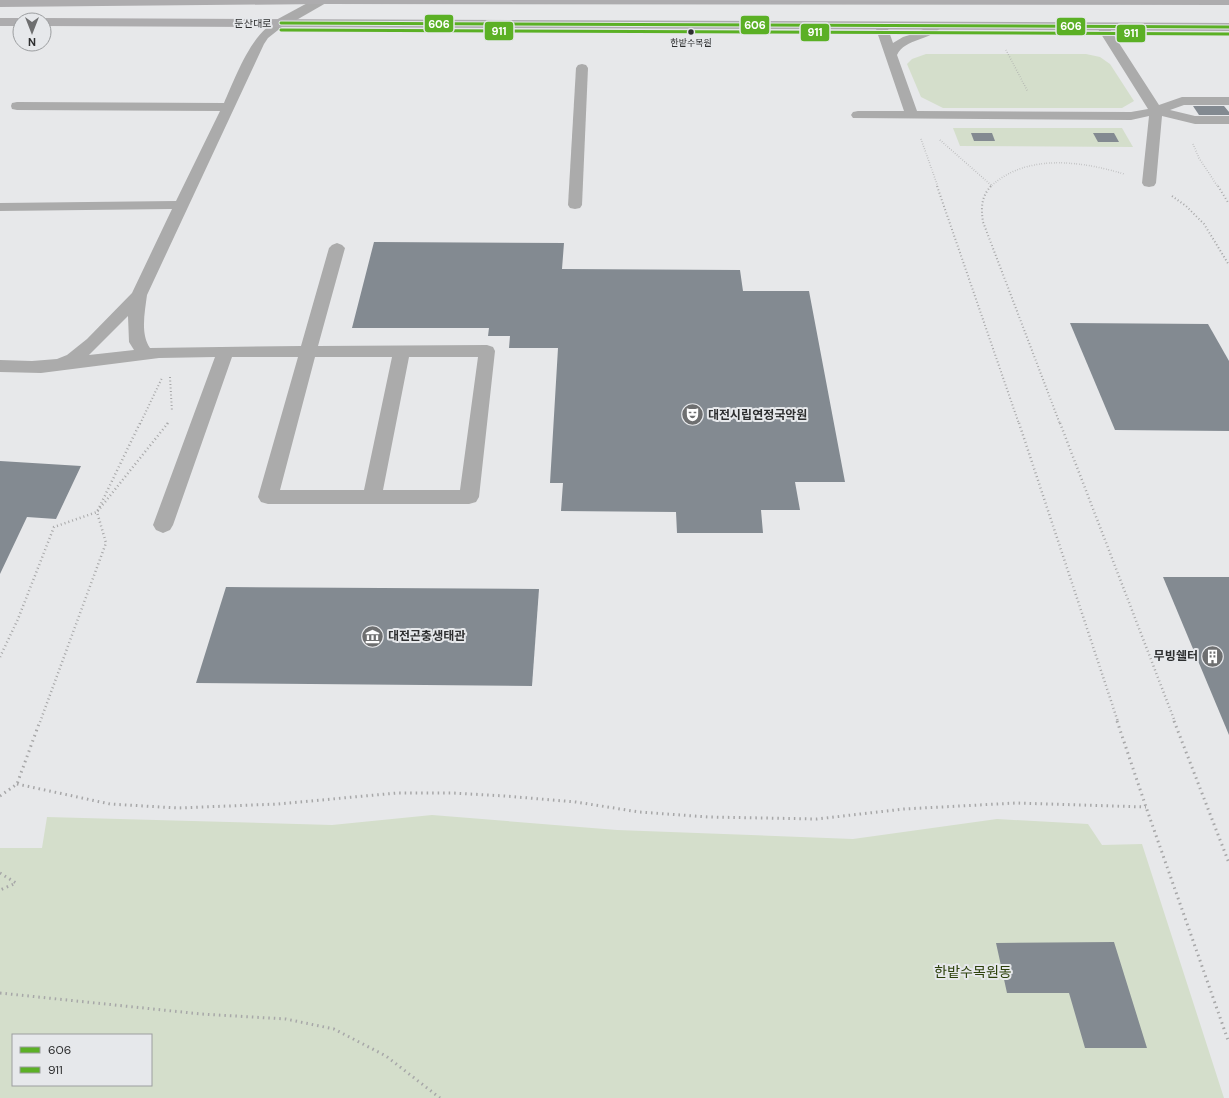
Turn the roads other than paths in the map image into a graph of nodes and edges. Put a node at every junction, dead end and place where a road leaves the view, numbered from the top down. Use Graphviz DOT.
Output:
graph roads {
  1 [pos="322,0"];
  2 [pos="1050,0"];
  3 [pos="1229,1"];
  4 [pos="0,3"];
  5 [pos="0,22"];
  6 [pos="12,22"];
  7 [pos="52,22"];
  8 [pos="281,23"];
  9 [pos="881,26"];
  10 [pos="936,26"];
  11 [pos="1102,26"];
  12 [pos="1229,27"];
  13 [pos="891,56"];
  14 [pos="582,68"];
  15 [pos="1229,101"];
  16 [pos="17,106"];
  17 [pos="227,107"];
  18 [pos="1156,111"];
  19 [pos="858,115"];
  20 [pos="912,115"];
  21 [pos="1229,120"];
  22 [pos="1149,182"];
  23 [pos="182,205"];
  24 [pos="575,205"];
  25 [pos="0,207"];
  26 [pos="337,248"];
  27 [pos="139,295"];
  28 [pos="225,352"];
  29 [pos="309,352"];
  30 [pos="401,352"];
  31 [pos="146,354"];
  32 [pos="65,363"];
  33 [pos="0,366"];
  34 [pos="372,497"];
  35 [pos="163,525"];
  1 -- 2 [label="main road, 둔산대로"];
  1 -- 4 [label="main road, 둔산대로"];
  1 -- 8 [label="main road"];
  2 -- 3 [label="main road, 둔산대로"];
  5 -- 6 [label="main road"];
  7 -- 8 [label="main road, 둔산대로"];
  8 -- 9 [label="main road, 둔산대로"];
  8 -- 17 [label="lane"];
  9 -- 10 [label="main road, 둔산대로"];
  9 -- 13 [label="lane"];
  10 -- 11 [label="main road, 둔산대로"];
  10 -- 13 [label="lane"];
  11 -- 12 [label="main road, 둔산대로"];
  11 -- 18 [label="lane"];
  13 -- 20 [label="lane"];
  14 -- 24 [label="lane"];
  15 -- 18 [label="lane"];
  16 -- 17 [label="lane"];
  17 -- 23 [label="lane"];
  18 -- 20 [label="lane"];
  18 -- 21 [label="lane"];
  18 -- 22 [label="lane"];
  19 -- 20 [label="lane"];
  23 -- 25 [label="lane"];
  23 -- 27 [label="lane"];
  26 -- 29 [label="lane"];
  27 -- 31 [label="lane"];
  27 -- 32 [label="lane"];
  28 -- 29 [label="lane"];
  28 -- 31 [label="lane"];
  28 -- 35 [label="lane"];
  29 -- 30 [label="lane"];
  29 -- 34 [label="lane"];
  30 -- 34 [label="lane"];
  30 -- 34 [label="lane"];
  31 -- 32 [label="lane"];
  32 -- 33 [label="lane"];
}
